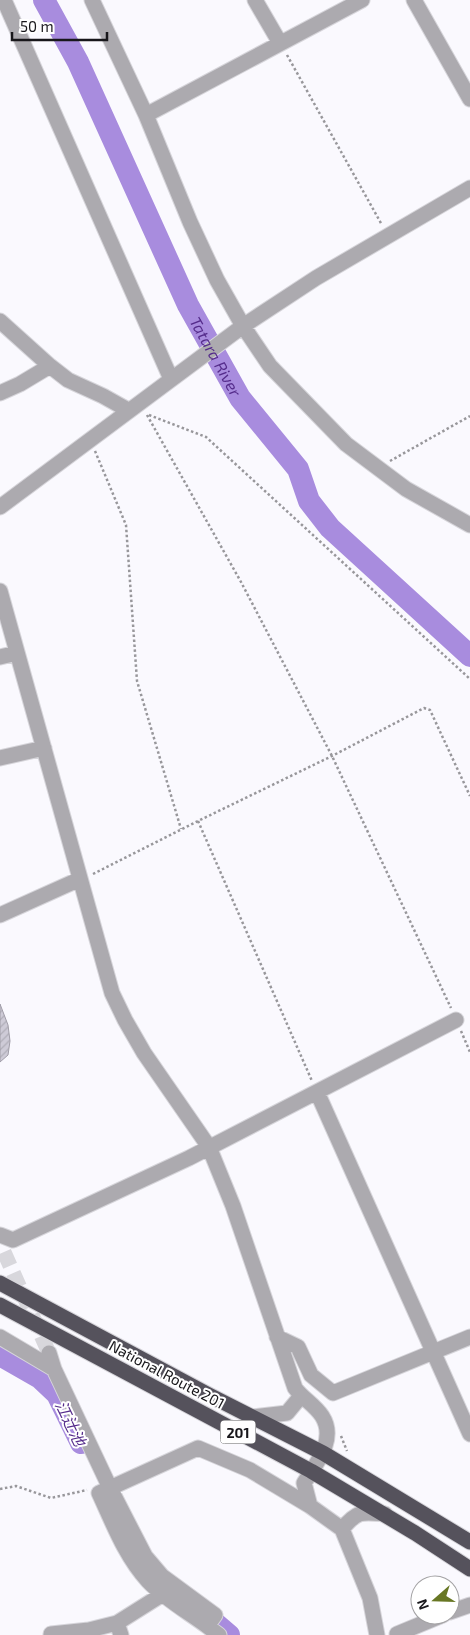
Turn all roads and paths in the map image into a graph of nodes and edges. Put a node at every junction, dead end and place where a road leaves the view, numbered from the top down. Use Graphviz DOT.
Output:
graph roads {
  1 [pos="4,0"];
  2 [pos="92,0"];
  3 [pos="255,0"];
  4 [pos="362,0"];
  5 [pos="414,0"];
  6 [pos="280,43"];
  7 [pos="470,99"];
  8 [pos="146,116"];
  9 [pos="470,188"];
  10 [pos="388,235"];
  11 [pos="0,320"];
  12 [pos="240,328"];
  13 [pos="50,366"];
  14 [pos="174,377"];
  15 [pos="0,393"];
  16 [pos="138,410"];
  17 [pos="470,416"];
  18 [pos="91,440"];
  19 [pos="378,468"];
  20 [pos="0,507"];
  21 [pos="470,525"];
  22 [pos="0,591"];
  23 [pos="17,653"];
  24 [pos="0,657"];
  25 [pos="470,679"];
  26 [pos="44,748"];
  27 [pos="332,756"];
  28 [pos="0,758"];
  29 [pos="470,796"];
  30 [pos="198,821"];
  31 [pos="181,829"];
  32 [pos="80,879"];
  33 [pos="0,915"];
  34 [pos="456,1020"];
  35 [pos="470,1052"];
  36 [pos="317,1092"];
  37 [pos="209,1147"];
  38 [pos="0,1235"];
  39 [pos="0,1283"];
  40 [pos="0,1305"];
  41 [pos="0,1337"];
  42 [pos="277,1337"];
  43 [pos="470,1337"];
  44 [pos="433,1352"];
  45 [pos="49,1353"];
  46 [pos="54,1369"];
  47 [pos="301,1396"];
  48 [pos="253,1417"];
  49 [pos="341,1434"];
  50 [pos="470,1434"];
  51 [pos="323,1453"];
  52 [pos="355,1456"];
  53 [pos="312,1471"];
  54 [pos="0,1489"];
  55 [pos="104,1490"];
  56 [pos="310,1506"];
  57 [pos="385,1514"];
  58 [pos="342,1529"];
  59 [pos="470,1542"];
  60 [pos="470,1569"];
  61 [pos="163,1594"];
  62 [pos="418,1625"];
  63 [pos="119,1629"];
  64 [pos="213,1631"];
  65 [pos="50,1634"];
  66 [pos="378,1635"];
  67 [pos="394,1635"];
  1 -- 14 [label="street"];
  2 -- 8 [label="street"];
  3 -- 6 [label="street"];
  4 -- 6 [label="street"];
  5 -- 7 [label="street"];
  6 -- 8 [label="street"];
  6 -- 10 [label="path"];
  8 -- 12 [label="street"];
  9 -- 10 [label="street"];
  10 -- 12 [label="street"];
  11 -- 13 [label="street"];
  12 -- 14 [label="street"];
  12 -- 19 [label="street"];
  13 -- 15 [label="street"];
  13 -- 16 [label="street"];
  14 -- 16 [label="street"];
  16 -- 18 [label="street"];
  16 -- 25 [label="path"];
  16 -- 27 [label="path"];
  17 -- 19 [label="path"];
  18 -- 20 [label="street"];
  18 -- 31 [label="path"];
  19 -- 21 [label="street"];
  22 -- 23 [label="street"];
  23 -- 24 [label="street"];
  23 -- 26 [label="street"];
  26 -- 28 [label="street"];
  26 -- 32 [label="street"];
  27 -- 29 [label="path"];
  27 -- 30 [label="path"];
  27 -- 34 [label="path"];
  30 -- 31 [label="path"];
  30 -- 36 [label="path"];
  31 -- 32 [label="path"];
  32 -- 33 [label="street"];
  32 -- 37 [label="street"];
  34 -- 35 [label="path"];
  34 -- 36 [label="street"];
  36 -- 37 [label="street"];
  36 -- 44 [label="street"];
  37 -- 38 [label="street"];
  37 -- 42 [label="street"];
  39 -- 48 [label="highway, National Route 201 / 201"];
  40 -- 53 [label="highway, National Route 201 / 201"];
  41 -- 46 [label="street"];
  42 -- 44 [label="street"];
  42 -- 47 [label="street"];
  43 -- 44 [label="street"];
  44 -- 50 [label="street"];
  45 -- 46 [label="street"];
  46 -- 55 [label="street"];
  47 -- 48 [label="street"];
  47 -- 51 [label="street"];
  48 -- 51 [label="highway, National Route 201 / 201"];
  49 -- 52 [label="path"];
  51 -- 53 [label="street"];
  51 -- 59 [label="highway, National Route 201 / 201"];
  53 -- 56 [label="street"];
  53 -- 57 [label="highway, National Route 201 / 201"];
  54 -- 55 [label="path"];
  55 -- 56 [label="street"];
  55 -- 61 [label="street"];
  55 -- 64 [label="street"];
  56 -- 58 [label="street"];
  57 -- 58 [label="street"];
  57 -- 60 [label="highway, National Route 201 / 201"];
  58 -- 66 [label="street"];
  61 -- 63 [label="street"];
  61 -- 64 [label="street"];
  62 -- 67 [label="street"];
  63 -- 65 [label="street"];
}
